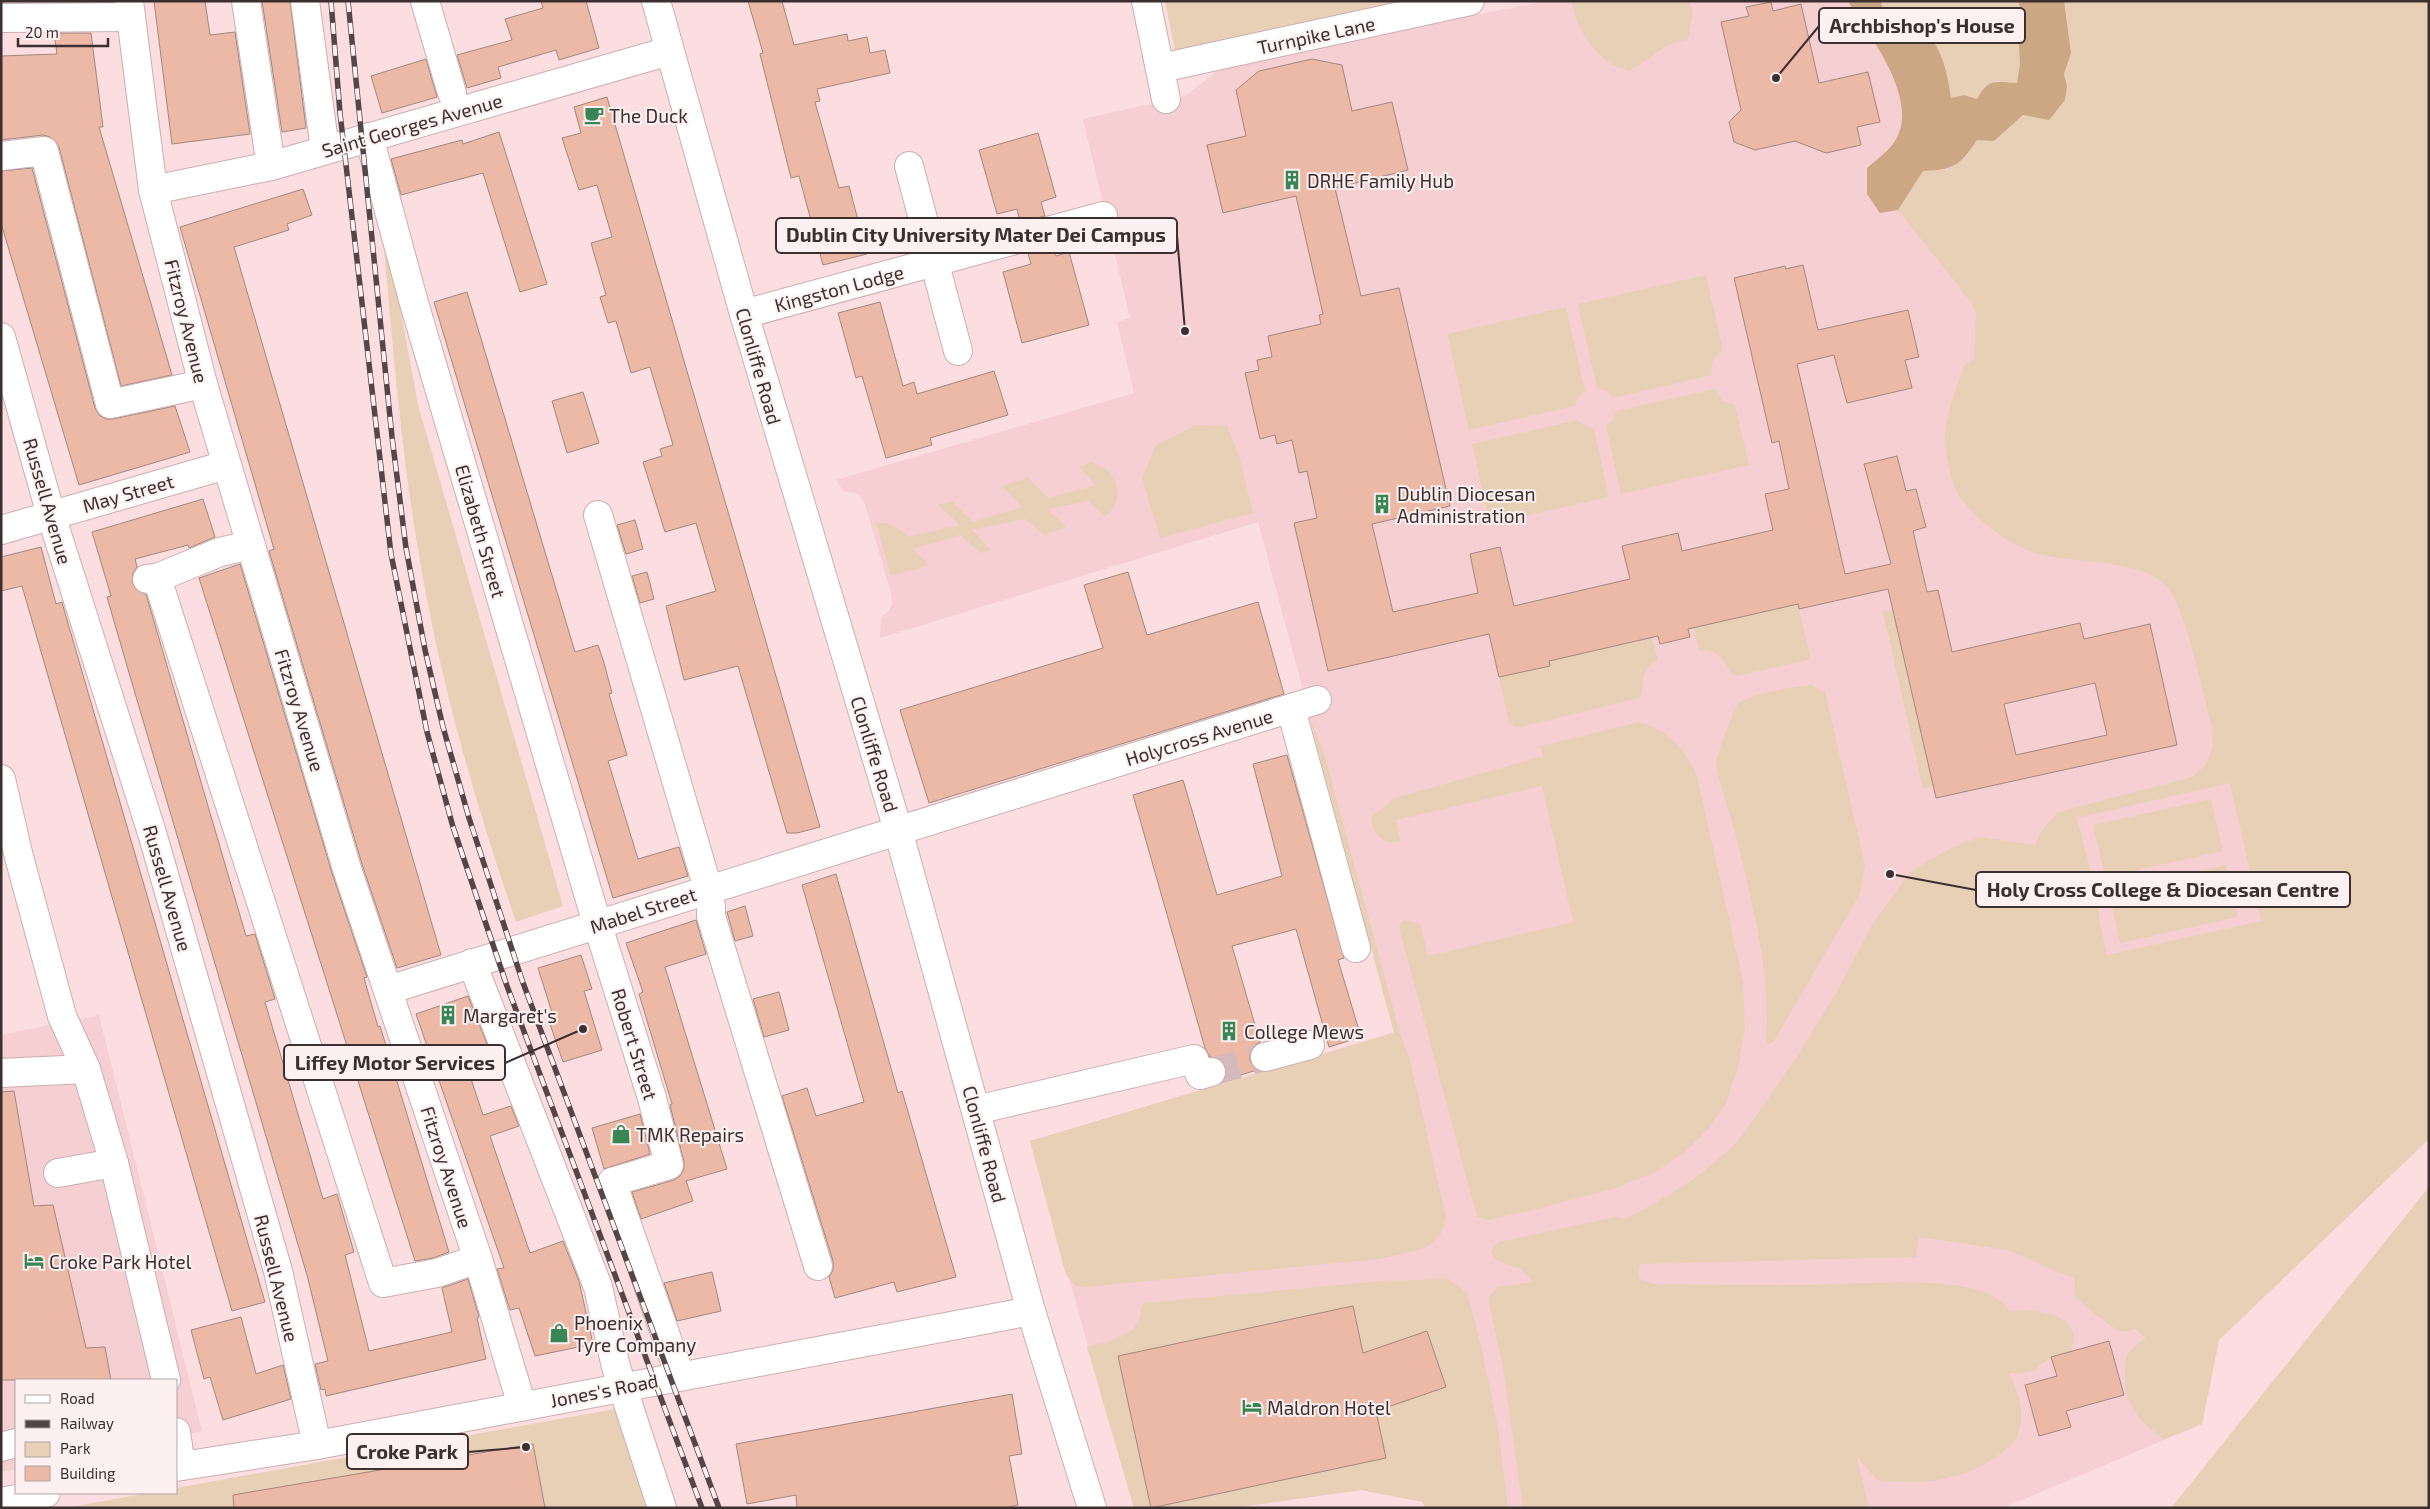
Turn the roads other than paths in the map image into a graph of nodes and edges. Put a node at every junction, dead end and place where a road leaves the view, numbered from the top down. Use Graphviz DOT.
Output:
graph roads {
  1 [pos="246,1"];
  2 [pos="305,1"];
  3 [pos="426,1"];
  4 [pos="656,1"];
  5 [pos="1146,1"];
  6 [pos="1470,1"];
  7 [pos="130,9"];
  8 [pos="1,18"];
  9 [pos="669,51"];
  10 [pos="1161,68"];
  11 [pos="452,93"];
  12 [pos="1166,99"];
  13 [pos="368,137"];
  14 [pos="325,150"];
  15 [pos="1,156"];
  16 [pos="271,166"];
  17 [pos="908,166"];
  18 [pos="153,190"];
  19 [pos="1103,216"];
  20 [pos="934,262"];
  21 [pos="744,314"];
  22 [pos="1,336"];
  23 [pos="958,351"];
  24 [pos="202,384"];
  25 [pos="226,465"];
  26 [pos="51,515"];
  27 [pos="598,515"];
  28 [pos="1,530"];
  29 [pos="251,545"];
  30 [pos="1317,700"];
  31 [pos="1291,709"];
  32 [pos="1,779"];
  33 [pos="898,830"];
  34 [pos="708,889"];
  35 [pos="598,924"];
  36 [pos="1356,948"];
  37 [pos="472,963"];
  38 [pos="388,990"];
  39 [pos="1310,1046"];
  40 [pos="1264,1057"];
  41 [pos="86,1069"];
  42 [pos="1211,1072"];
  43 [pos="1,1073"];
  44 [pos="976,1110"];
  45 [pos="114,1163"];
  46 [pos="58,1173"];
  47 [pos="478,1259"];
  48 [pos="818,1266"];
  49 [pos="1031,1311"];
  50 [pos="680,1376"];
  51 [pos="166,1379"];
  52 [pos="623,1386"];
  53 [pos="522,1406"];
  54 [pos="15,1443"];
  55 [pos="317,1445"];
  56 [pos="1,1447"];
  57 [pos="179,1466"];
  58 [pos="41,1494"];
  59 [pos="1,1502"];
  60 [pos="662,1508"];
  61 [pos="1092,1508"];
  1 -- 16 [label="street"];
  2 -- 14 [label="street"];
  3 -- 11 [label="street"];
  4 -- 9 [label="street, Clonliffe Road"];
  5 -- 10 [label="street"];
  6 -- 10 [label="street, Turnpike Lane"];
  7 -- 8 [label="street"];
  7 -- 18 [label="street, Fitzroy Avenue"];
  9 -- 13 [label="street, Saint Georges Avenue"];
  9 -- 21 [label="street, Clonliffe Road"];
  10 -- 12 [label="street"];
  13 -- 14 [label="street, Saint Georges Avenue"];
  13 -- 35 [label="street, Elizabeth Street"];
  14 -- 16 [label="street, Saint Georges Avenue"];
  15 -- 24 [label="street"];
  16 -- 18 [label="street, Saint Georges Avenue"];
  17 -- 20 [label="street"];
  18 -- 24 [label="street, Fitzroy Avenue"];
  19 -- 20 [label="street, Kingston Lodge"];
  20 -- 21 [label="street, Kingston Lodge"];
  20 -- 23 [label="street"];
  21 -- 33 [label="street, Clonliffe Road"];
  22 -- 26 [label="street, Russell Avenue"];
  24 -- 25 [label="street, Fitzroy Avenue"];
  25 -- 26 [label="street, May Street"];
  25 -- 29 [label="street, Fitzroy Avenue"];
  26 -- 28 [label="street, May Street"];
  26 -- 55 [label="street, Russell Avenue"];
  27 -- 34 [label="street"];
  29 -- 38 [label="street, Fitzroy Avenue"];
  29 -- 47 [label="street"];
  30 -- 31 [label="street"];
  31 -- 33 [label="street, Holycross Avenue"];
  31 -- 36 [label="street, Holycross Avenue"];
  32 -- 41 [label="street"];
  33 -- 34 [label="street, Mabel Street"];
  33 -- 44 [label="street, Clonliffe Road"];
  34 -- 35 [label="street, Mabel Street"];
  34 -- 48 [label="street"];
  35 -- 37 [label="street, Mabel Street"];
  35 -- 50 [label="street, Robert Street"];
  37 -- 38 [label="street, Mabel Street"];
  37 -- 52 [label="street"];
  38 -- 47 [label="street, Fitzroy Avenue"];
  39 -- 40 [label="street"];
  41 -- 43 [label="street"];
  41 -- 45 [label="street"];
  42 -- 44 [label="street"];
  44 -- 49 [label="street, Clonliffe Road"];
  45 -- 46 [label="street"];
  45 -- 51 [label="street"];
  47 -- 53 [label="street, Fitzroy Avenue"];
  49 -- 50 [label="street, Jones's Road"];
  49 -- 61 [label="street, Clonliffe Road"];
  50 -- 52 [label="street, Jones's Road"];
  52 -- 53 [label="street, Jones's Road"];
  52 -- 60 [label="street"];
  53 -- 55 [label="street, Jones's Road"];
  54 -- 56 [label="street"];
  55 -- 57 [label="street, Jones's Road"];
  58 -- 59 [label="street"];
}
